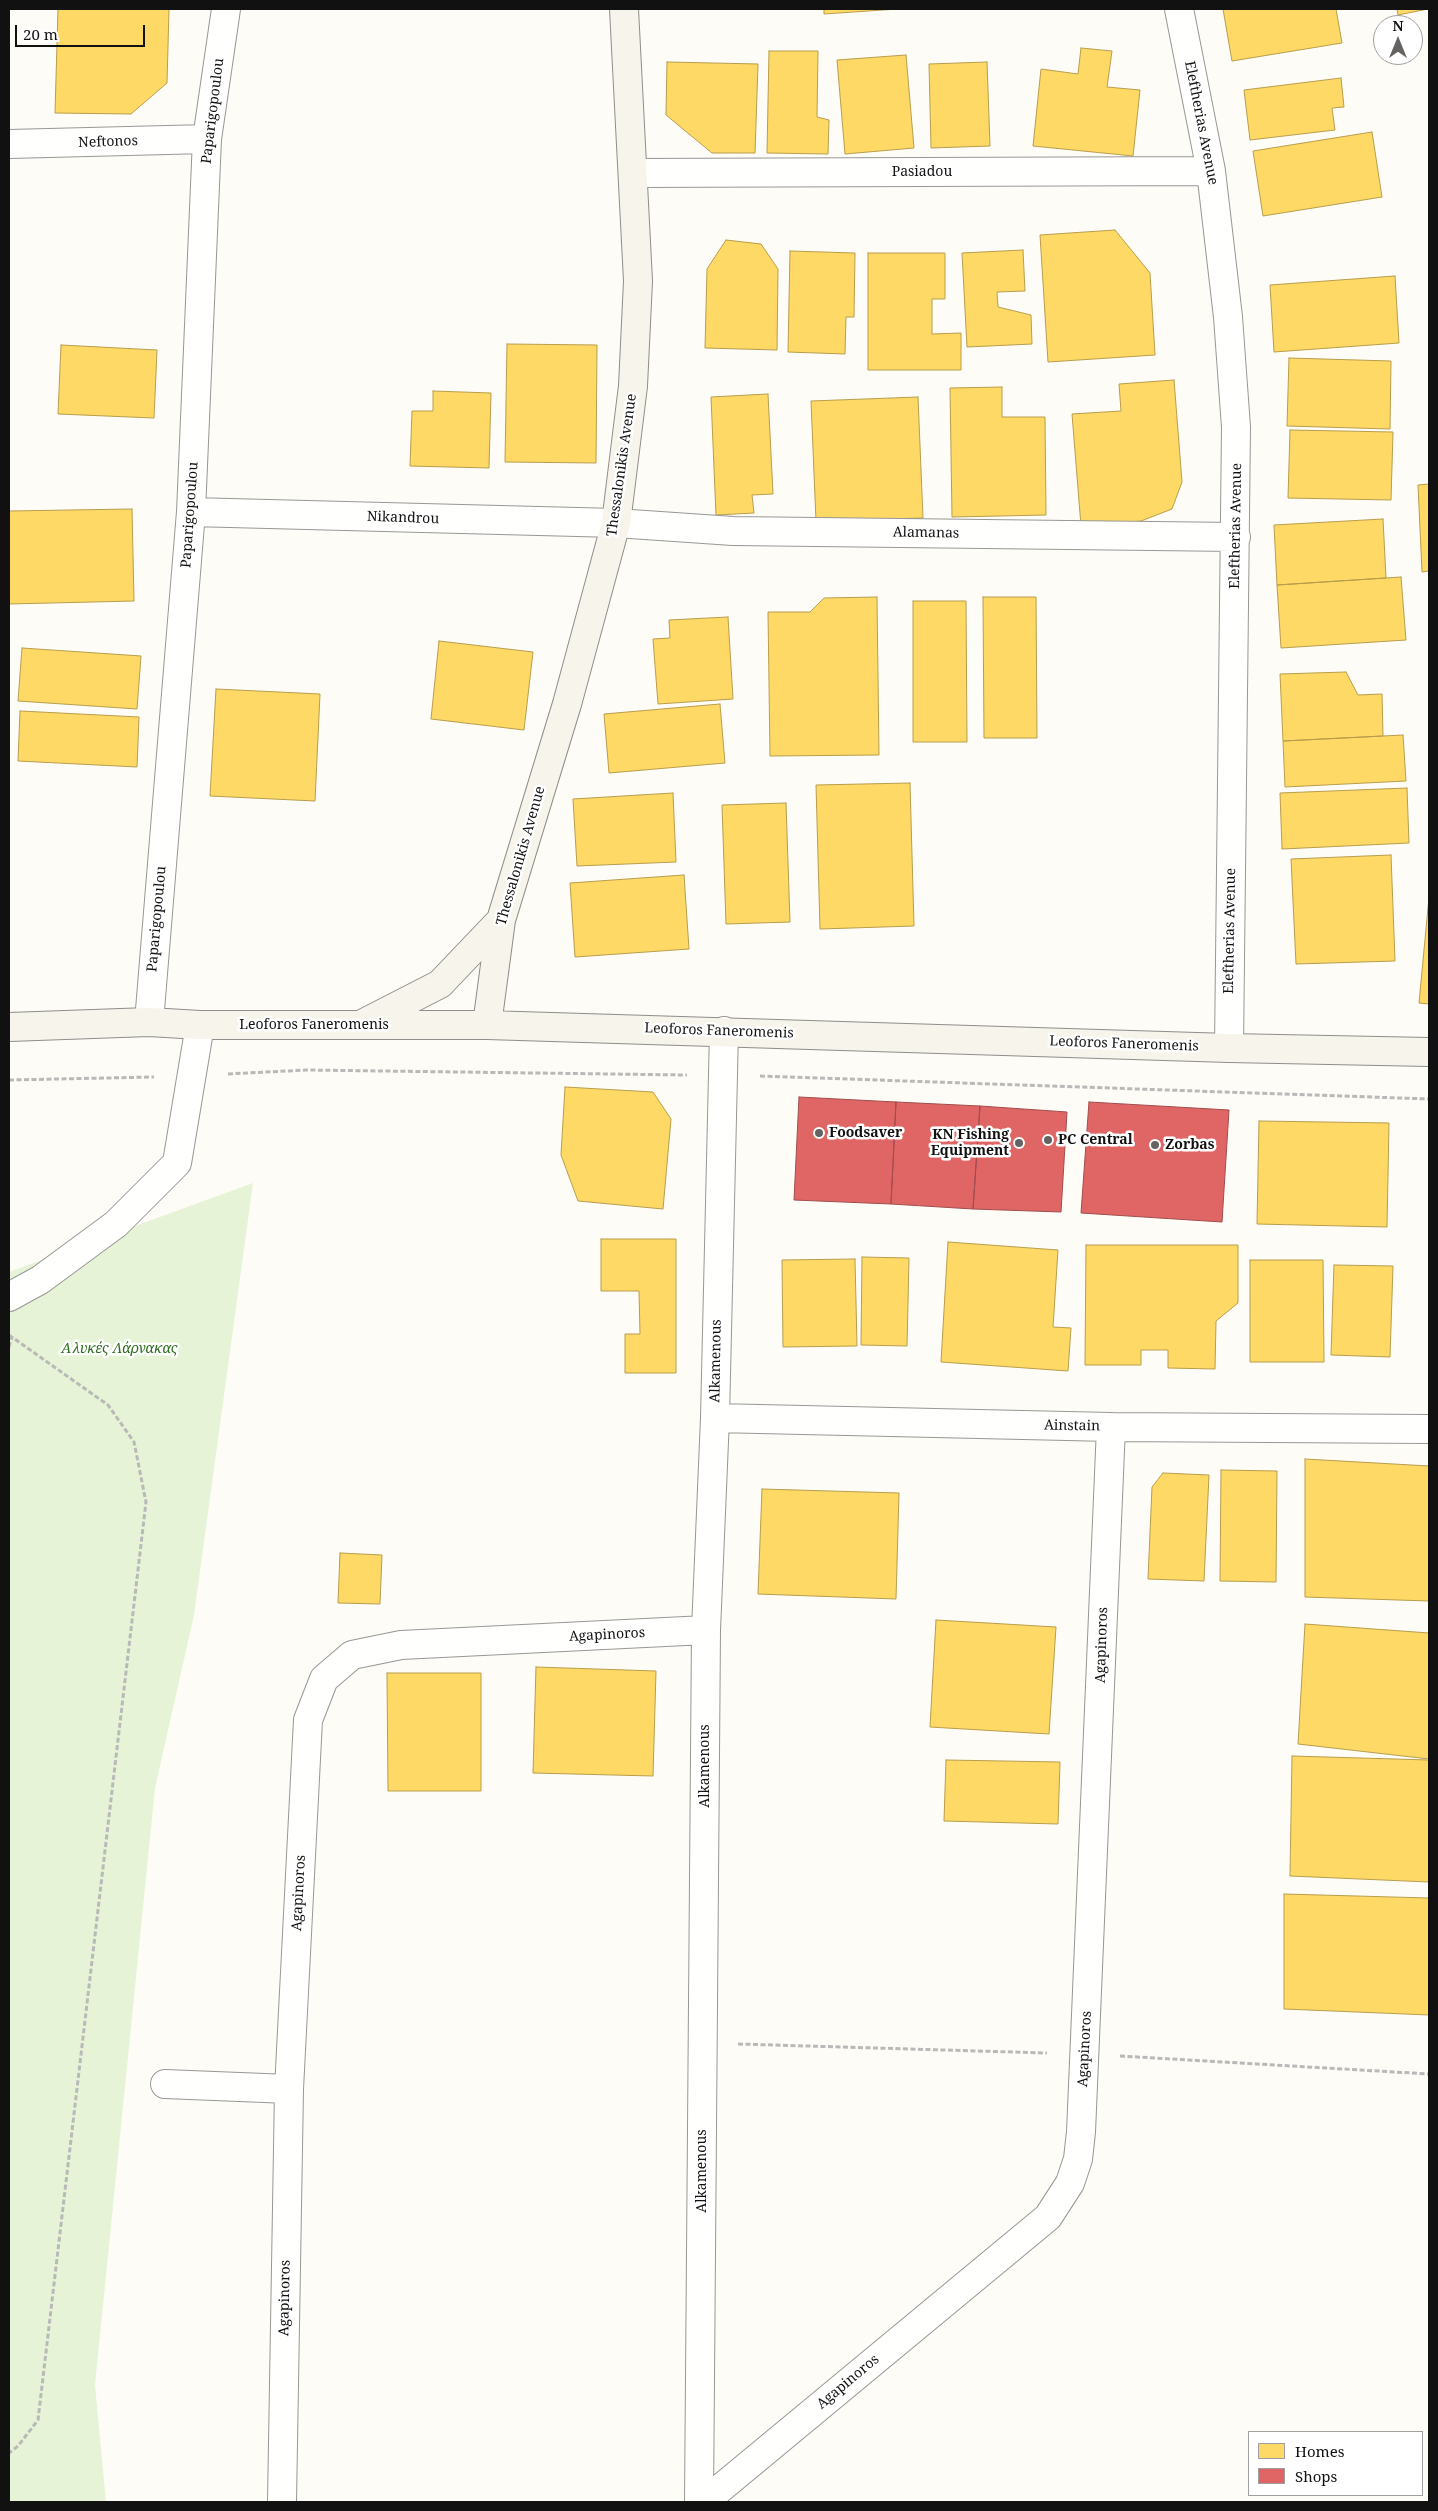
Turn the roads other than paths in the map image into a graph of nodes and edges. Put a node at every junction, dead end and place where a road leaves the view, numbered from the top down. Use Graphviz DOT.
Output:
graph roads {
  1 [pos="226,9"];
  2 [pos="624,9"];
  3 [pos="1179,9"];
  4 [pos="208,139"];
  5 [pos="9,144"];
  6 [pos="1211,171"];
  7 [pos="633,173"];
  8 [pos="191,512"];
  9 [pos="616,523"];
  10 [pos="1236,537"];
  11 [pos="501,920"];
  12 [pos="149,1022"];
  13 [pos="200,1025"];
  14 [pos="487,1025"];
  15 [pos="358,1026"];
  16 [pos="9,1027"];
  17 [pos="724,1030"];
  18 [pos="1229,1048"];
  19 [pos="1429,1052"];
  20 [pos="9,1297"];
  21 [pos="714,1418"];
  22 [pos="1111,1427"];
  23 [pos="1429,1430"];
  24 [pos="706,1630"];
  25 [pos="165,2084"];
  26 [pos="288,2089"];
  27 [pos="282,2502"];
  28 [pos="699,2502"];
  29 [pos="704,2502"];
  1 -- 4 [label="street, Paparigopoulou"];
  2 -- 7 [label="main road, Thessalonikis Avenue"];
  3 -- 6 [label="street, Eleftherias Avenue"];
  4 -- 5 [label="street, Neftonos"];
  4 -- 8 [label="street, Paparigopoulou"];
  6 -- 7 [label="street, Pasiadou"];
  6 -- 10 [label="street, Eleftherias Avenue"];
  7 -- 9 [label="main road, Thessalonikis Avenue"];
  8 -- 9 [label="street, Nikandrou"];
  8 -- 12 [label="street, Paparigopoulou"];
  9 -- 10 [label="street, Alamanas"];
  9 -- 11 [label="main road, Thessalonikis Avenue"];
  10 -- 18 [label="street, Eleftherias Avenue"];
  11 -- 14 [label="main road, Thessalonikis Avenue"];
  11 -- 15 [label="main road"];
  12 -- 13 [label="main road, Leoforos Faneromenis"];
  12 -- 16 [label="main road, Leoforos Faneromenis"];
  13 -- 15 [label="main road, Leoforos Faneromenis"];
  13 -- 20 [label="street"];
  14 -- 15 [label="main road, Leoforos Faneromenis"];
  14 -- 17 [label="main road, Leoforos Faneromenis"];
  17 -- 18 [label="main road, Leoforos Faneromenis"];
  17 -- 21 [label="street, Alkamenous"];
  18 -- 19 [label="main road, Leoforos Faneromenis"];
  21 -- 22 [label="street, Ainstain"];
  21 -- 24 [label="street, Alkamenous"];
  22 -- 23 [label="street, Ainstain"];
  22 -- 29 [label="street, Agapinoros"];
  24 -- 26 [label="street, Agapinoros"];
  24 -- 28 [label="street, Alkamenous"];
  25 -- 26 [label="street"];
  26 -- 27 [label="street, Agapinoros"];
}
